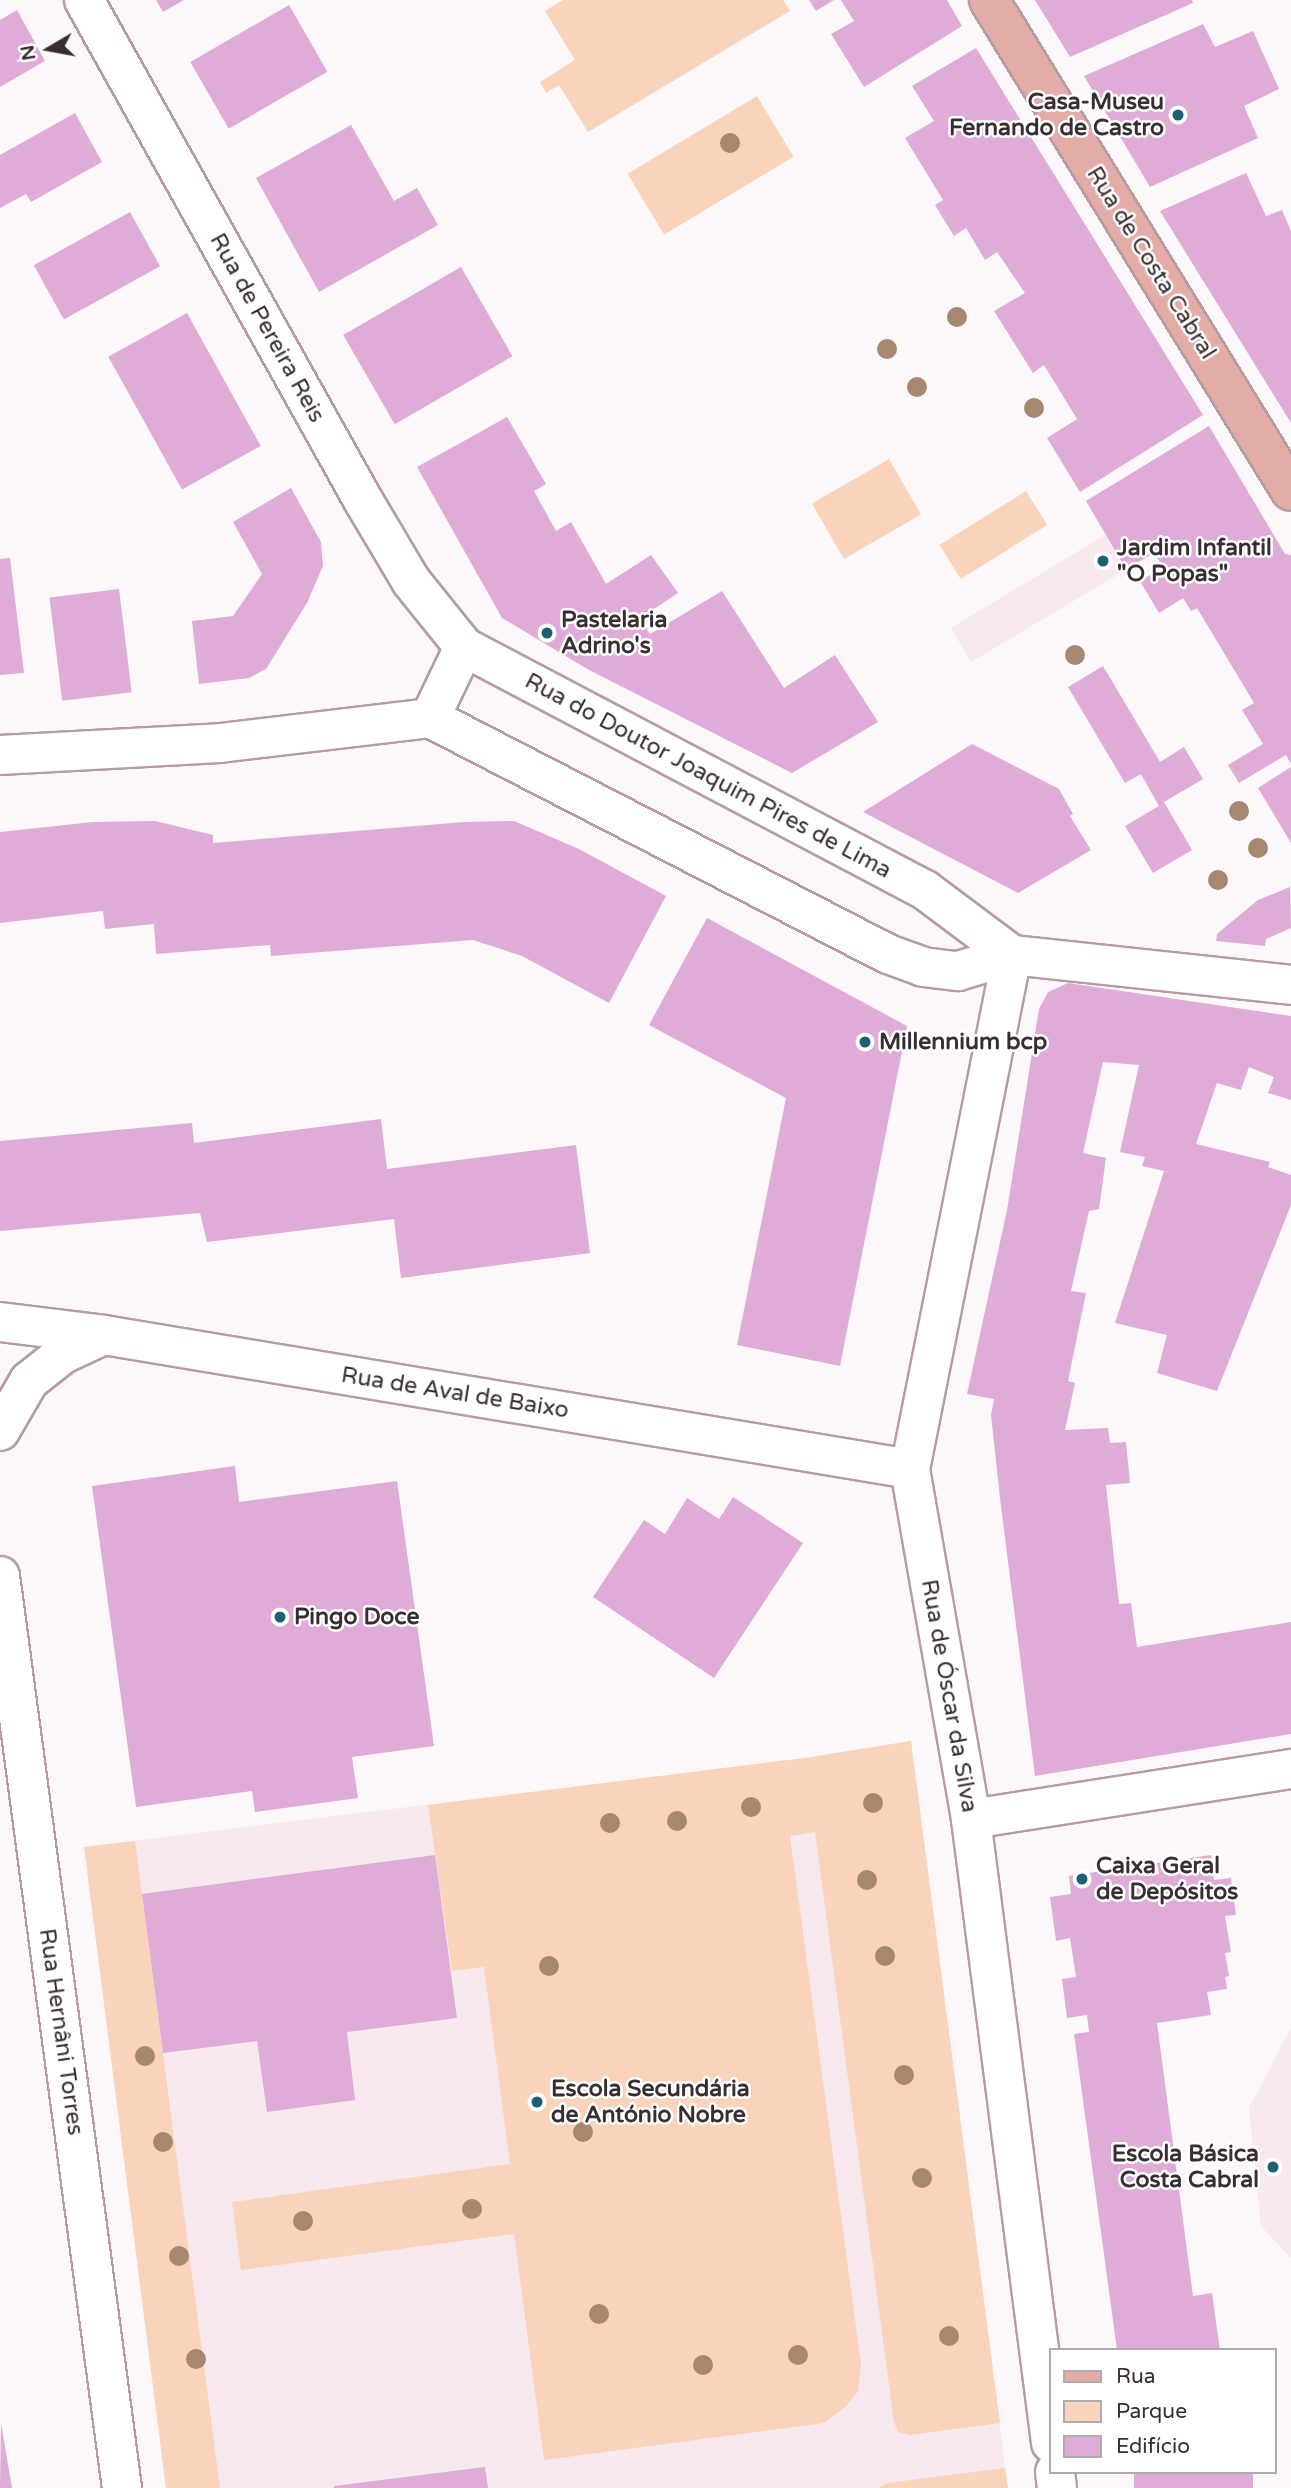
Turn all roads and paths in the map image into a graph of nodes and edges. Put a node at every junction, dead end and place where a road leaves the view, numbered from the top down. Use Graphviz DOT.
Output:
graph roads {
  1 [pos="84,0"];
  2 [pos="989,0"];
  3 [pos="1291,491"];
  4 [pos="464,647"];
  5 [pos="430,718"];
  6 [pos="0,755"];
  7 [pos="1012,955"];
  8 [pos="1291,985"];
  9 [pos="0,1322"];
  10 [pos="104,1335"];
  11 [pos="0,1431"];
  12 [pos="910,1469"];
  13 [pos="0,1576"];
  14 [pos="1291,1769"];
  15 [pos="971,1819"];
  16 [pos="1050,2435"];
  17 [pos="122,2488"];
  1 -- 4 [label="street, Rua de Pereira Reis"];
  2 -- 3 [label="main road, Rua de Costa Cabral"];
  4 -- 5 [label="street"];
  4 -- 7 [label="street, Rua do Doutor Joaquim Pires de Lima"];
  5 -- 6 [label="street"];
  5 -- 7 [label="street"];
  7 -- 8 [label="street"];
  7 -- 12 [label="street, Rua de Óscar da Silva"];
  9 -- 10 [label="street, Rua de Aval de Baixo"];
  10 -- 11 [label="street"];
  10 -- 12 [label="street, Rua de Aval de Baixo"];
  12 -- 15 [label="street, Rua de Óscar da Silva"];
  13 -- 17 [label="street, Rua Hernâni Torres"];
  14 -- 15 [label="street"];
  15 -- 16 [label="street, Rua de Óscar da Silva"];
}
